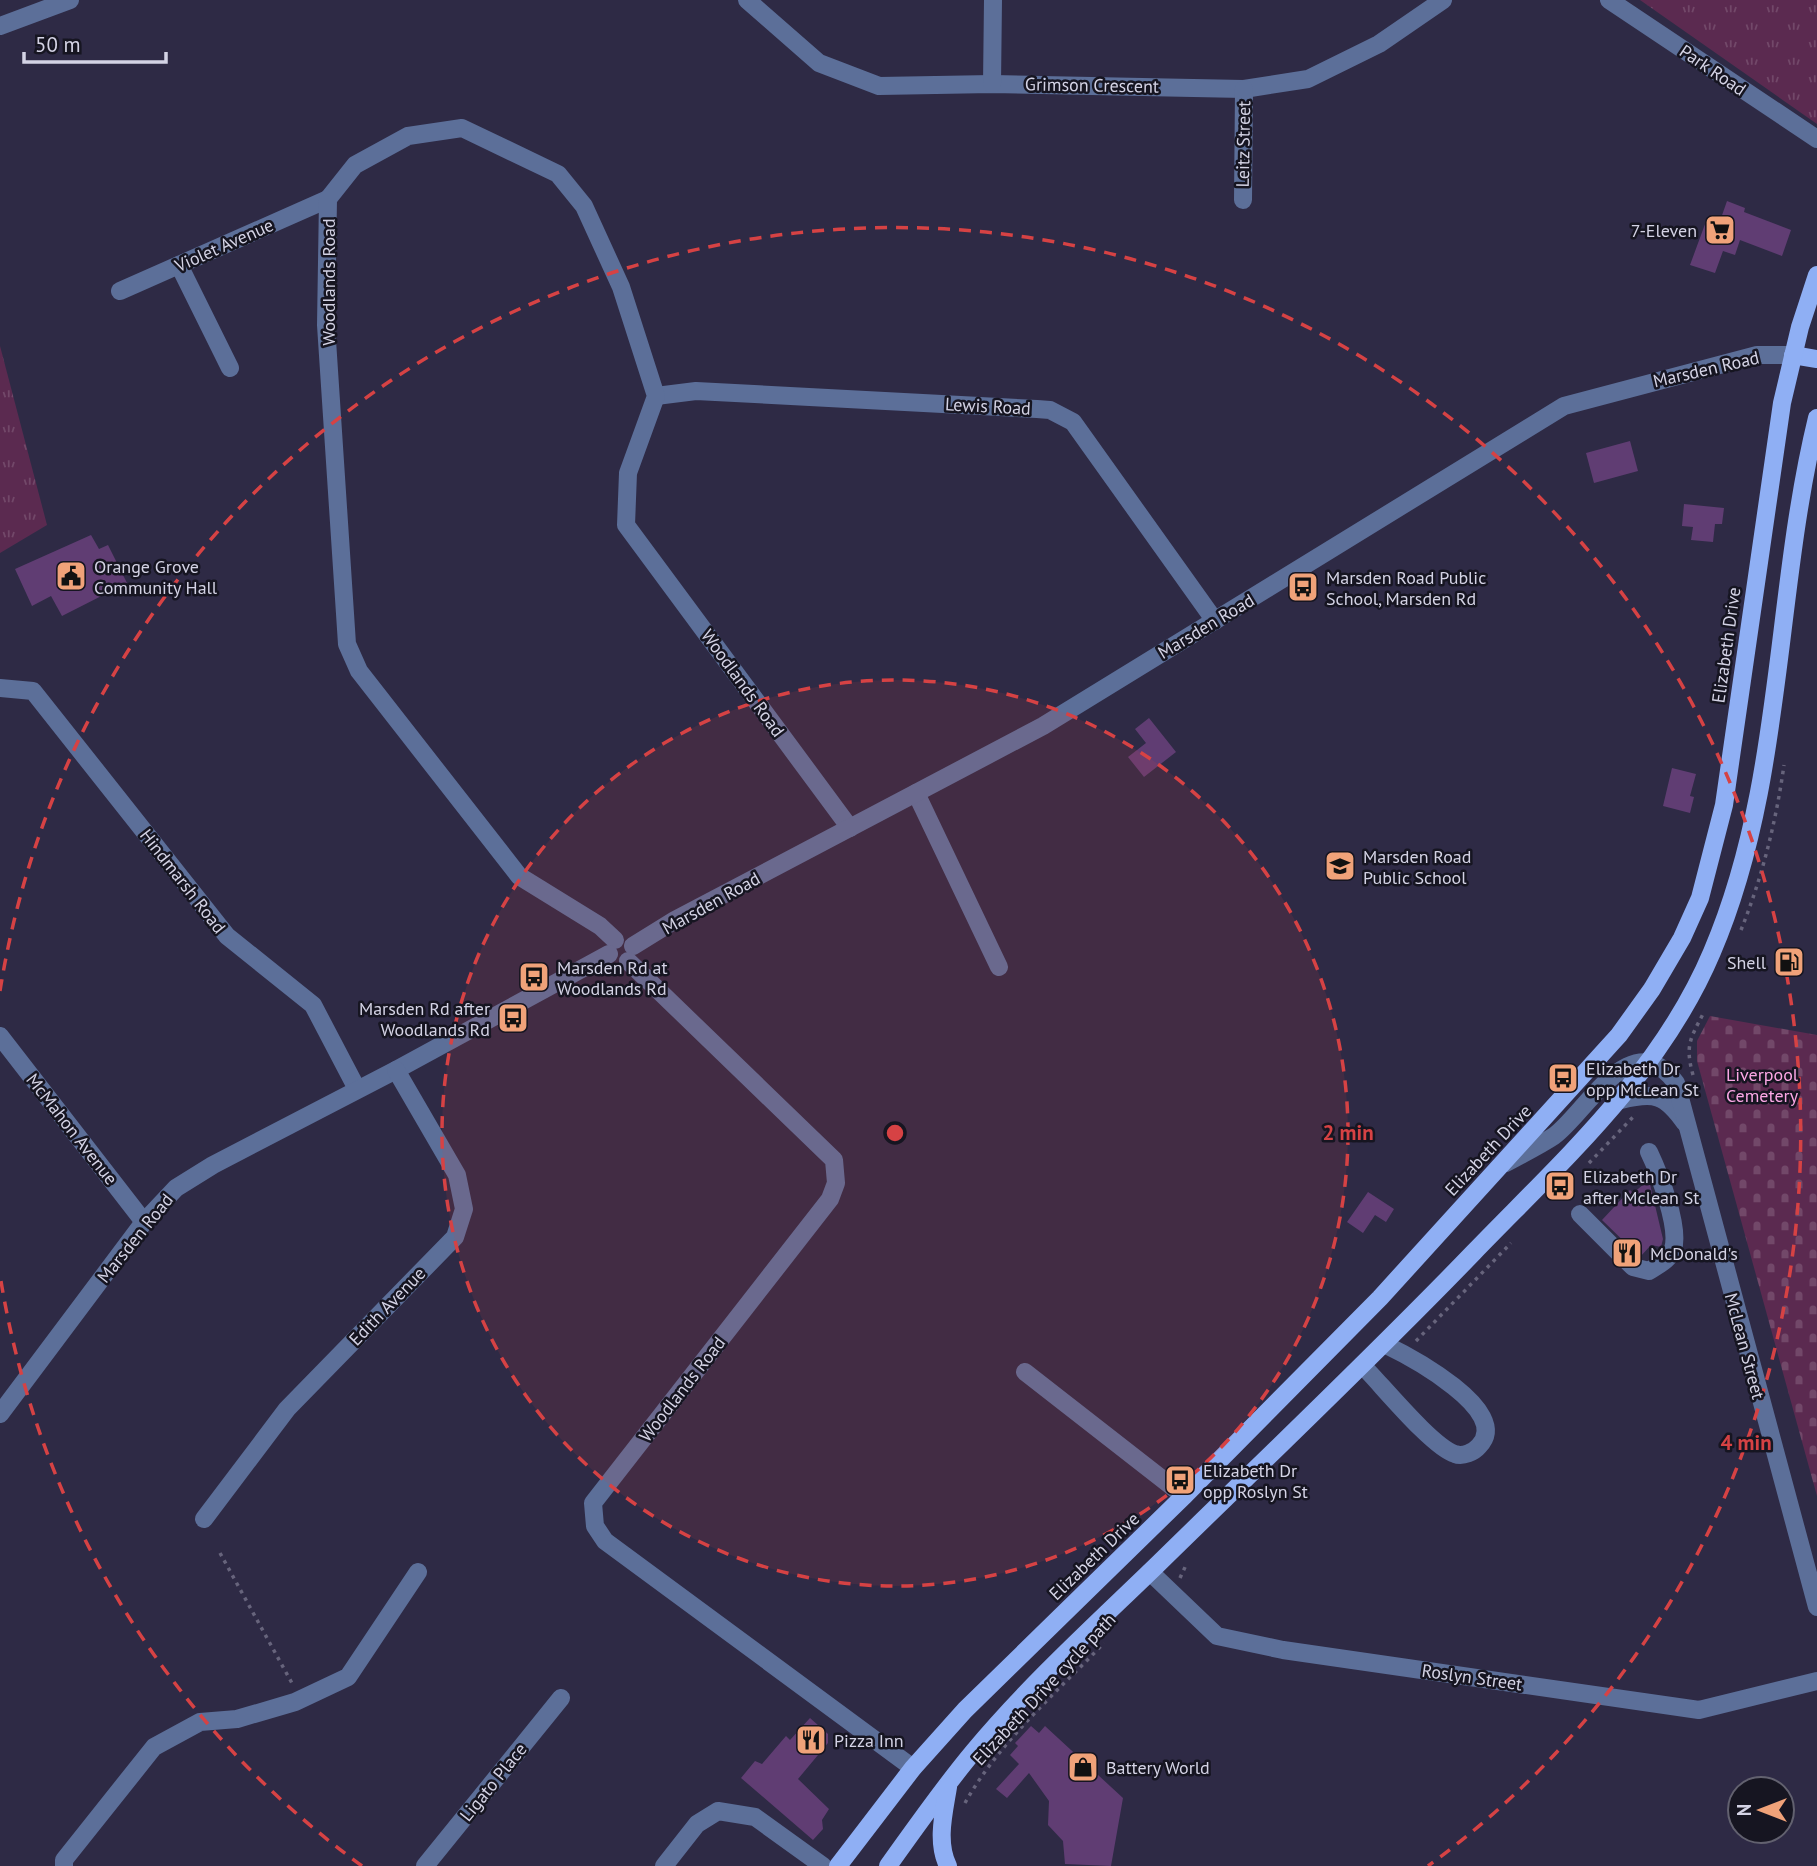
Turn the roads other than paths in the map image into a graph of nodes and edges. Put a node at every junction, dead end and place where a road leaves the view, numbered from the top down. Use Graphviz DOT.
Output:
graph roads {
  1 [pos="70,0"];
  2 [pos="747,0"];
  3 [pos="993,0"];
  4 [pos="1443,0"];
  5 [pos="1609,0"];
  6 [pos="35,7"];
  7 [pos="0,26"];
  8 [pos="992,84"];
  9 [pos="1244,89"];
  10 [pos="1817,139"];
  11 [pos="328,199"];
  12 [pos="1242,200"];
  13 [pos="179,265"];
  14 [pos="1817,277"];
  15 [pos="120,291"];
  16 [pos="1793,355"];
  17 [pos="1817,359"];
  18 [pos="230,368"];
  19 [pos="656,396"];
  20 [pos="1817,418"];
  21 [pos="1215,621"];
  22 [pos="0,688"];
  23 [pos="916,793"];
  24 [pos="850,828"];
  25 [pos="612,947"];
  26 [pos="631,953"];
  27 [pos="999,967"];
  28 [pos="0,1036"];
  29 [pos="1647,1065"];
  30 [pos="397,1070"];
  31 [pos="357,1089"];
  32 [pos="1621,1100"];
  33 [pos="1687,1126"];
  34 [pos="1649,1153"];
  35 [pos="1506,1163"];
  36 [pos="1580,1214"];
  37 [pos="144,1222"];
  38 [pos="1384,1344"];
  39 [pos="1362,1365"];
  40 [pos="1026,1372"];
  41 [pos="0,1414"];
  42 [pos="1184,1496"];
  43 [pos="204,1519"];
  44 [pos="418,1572"];
  45 [pos="1150,1572"];
  46 [pos="1817,1607"];
  47 [pos="1817,1681"];
  48 [pos="561,1698"];
  49 [pos="913,1768"];
  50 [pos="948,1783"];
  51 [pos="64,1866"];
  52 [pos="425,1866"];
  53 [pos="664,1866"];
  54 [pos="823,1866"];
  55 [pos="838,1866"];
  56 [pos="888,1866"];
  57 [pos="948,1866"];
  1 -- 6 [label="street"];
  2 -- 8 [label="street, Grimson Crescent"];
  3 -- 8 [label="street"];
  4 -- 9 [label="street, Grimson Crescent"];
  5 -- 10 [label="street, Park Road"];
  6 -- 7 [label="street"];
  8 -- 9 [label="street, Grimson Crescent"];
  9 -- 12 [label="street, Leitz Street"];
  11 -- 13 [label="street, Violet Avenue"];
  11 -- 19 [label="street, Woodlands Road"];
  11 -- 25 [label="street, Woodlands Road"];
  13 -- 15 [label="street, Violet Avenue"];
  13 -- 18 [label="street"];
  14 -- 16 [label="main road, Elizabeth Drive"];
  16 -- 17 [label="main road"];
  16 -- 21 [label="street, Marsden Road"];
  16 -- 35 [label="main road, Elizabeth Drive"];
  19 -- 21 [label="street, Lewis Road"];
  19 -- 24 [label="street, Woodlands Road"];
  20 -- 29 [label="main road"];
  21 -- 23 [label="street, Marsden Road"];
  22 -- 31 [label="street, Hindmarsh Road"];
  23 -- 24 [label="street, Marsden Road"];
  23 -- 27 [label="street"];
  24 -- 26 [label="street, Marsden Road"];
  25 -- 26 [label="street, Woodlands Road"];
  25 -- 30 [label="street, Marsden Road"];
  26 -- 49 [label="street, Woodlands Road"];
  28 -- 37 [label="street, McMahon Avenue"];
  29 -- 32 [label="main road"];
  29 -- 33 [label="street, McLean Street"];
  29 -- 35 [label="street"];
  30 -- 31 [label="street, Marsden Road"];
  30 -- 43 [label="street, Edith Avenue"];
  31 -- 37 [label="street, Marsden Road"];
  32 -- 33 [label="street, McLean Street"];
  32 -- 38 [label="main road"];
  33 -- 46 [label="street, McLean Street"];
  34 -- 36 [label="street"];
  35 -- 42 [label="main road, Elizabeth Drive"];
  37 -- 41 [label="street, Marsden Road"];
  38 -- 39 [label="main road"];
  38 -- 39 [label="street"];
  39 -- 45 [label="main road"];
  40 -- 42 [label="street"];
  42 -- 49 [label="main road, Elizabeth Drive"];
  44 -- 51 [label="street"];
  45 -- 47 [label="street, Roslyn Street"];
  45 -- 50 [label="main road"];
  48 -- 52 [label="street, Ligato Place"];
  49 -- 55 [label="main road, Elizabeth Drive"];
  50 -- 56 [label="main road"];
  50 -- 57 [label="main road"];
  53 -- 54 [label="street"];
}
